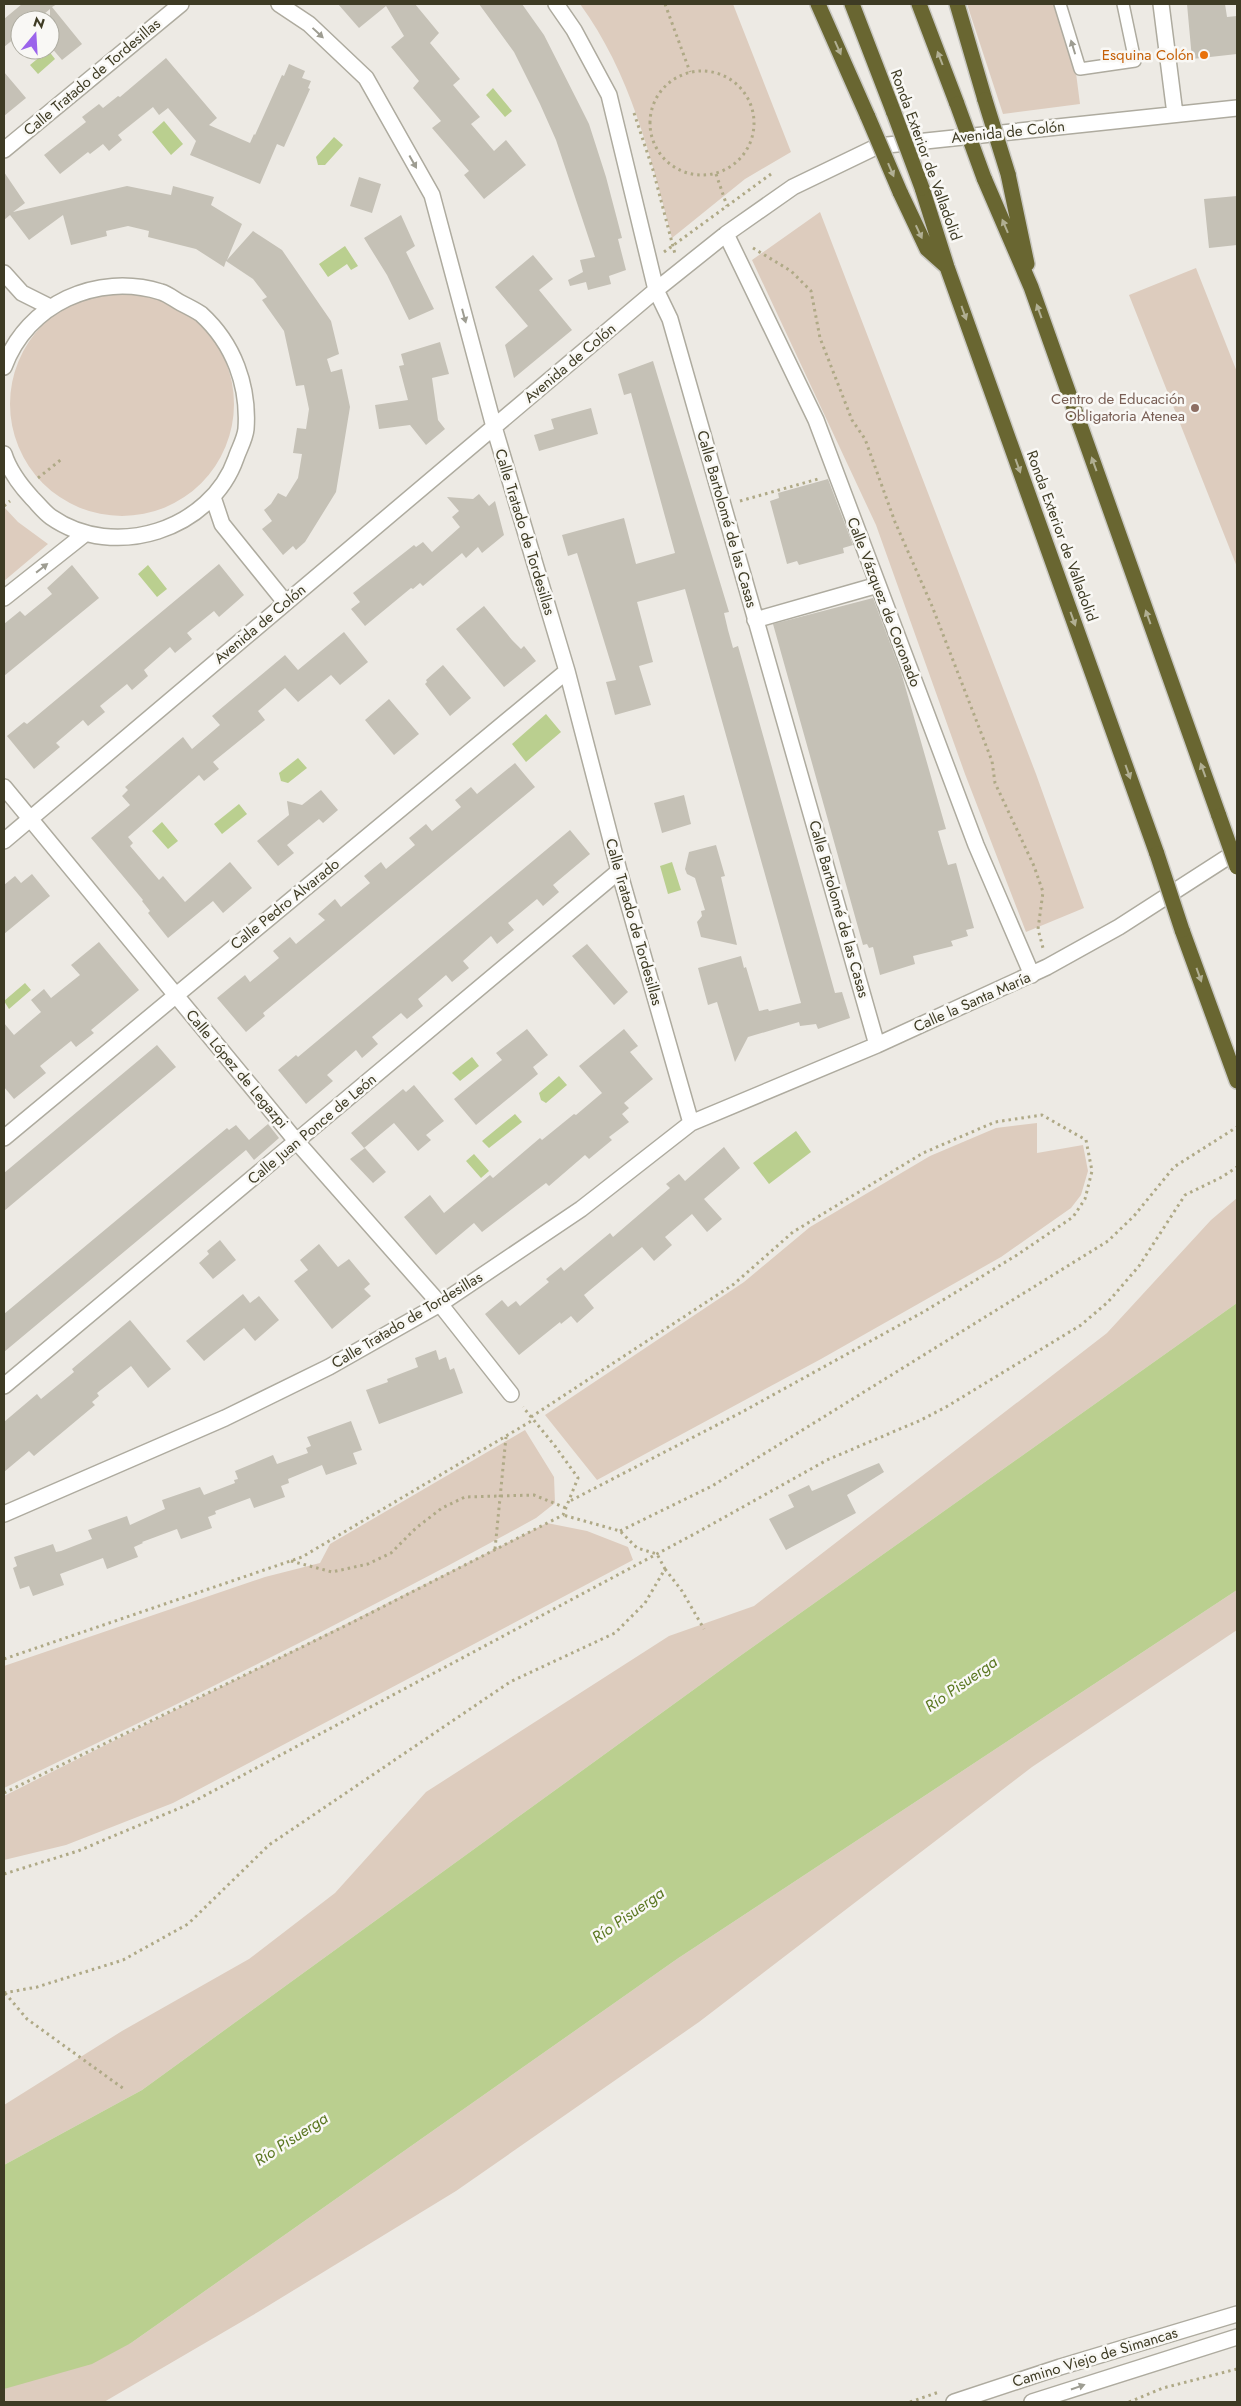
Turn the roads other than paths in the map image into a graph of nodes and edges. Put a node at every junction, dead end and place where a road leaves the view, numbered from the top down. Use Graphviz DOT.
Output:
graph roads {
  1 [pos="181,4"];
  2 [pos="279,4"];
  3 [pos="556,4"];
  4 [pos="818,4"];
  5 [pos="852,4"];
  6 [pos="919,4"];
  7 [pos="956,4"];
  8 [pos="1060,4"];
  9 [pos="1123,4"];
  10 [pos="1161,4"];
  11 [pos="1237,108"];
  12 [pos="1175,114"];
  13 [pos="4,150"];
  14 [pos="726,234"];
  15 [pos="947,267"];
  16 [pos="4,273"];
  17 [pos="1031,287"];
  18 [pos="656,290"];
  19 [pos="22,294"];
  20 [pos="50,307"];
  21 [pos="30,323"];
  22 [pos="4,367"];
  23 [pos="494,427"];
  24 [pos="4,454"];
  25 [pos="213,497"];
  26 [pos="195,512"];
  27 [pos="222,524"];
  28 [pos="86,533"];
  29 [pos="878,585"];
  30 [pos="4,598"];
  31 [pos="285,602"];
  32 [pos="755,620"];
  33 [pos="567,671"];
  34 [pos="4,787"];
  35 [pos="31,818"];
  36 [pos="4,841"];
  37 [pos="1237,851"];
  38 [pos="1237,867"];
  39 [pos="619,871"];
  40 [pos="1032,975"];
  41 [pos="175,994"];
  42 [pos="877,1045"];
  43 [pos="1237,1081"];
  44 [pos="691,1123"];
  45 [pos="4,1138"];
  46 [pos="297,1142"];
  47 [pos="440,1304"];
  48 [pos="4,1386"];
  49 [pos="511,1394"];
  50 [pos="4,1514"];
  51 [pos="1237,2314"];
  52 [pos="1237,2337"];
  53 [pos="1023,2379"];
  54 [pos="954,2402"];
  55 [pos="980,2402"];
  56 [pos="1032,2402"];
  1 -- 13 [label="street, Calle Tratado de Tordesillas"];
  2 -- 23 [label="street, Calle Tratado de Tordesillas, one-way"];
  3 -- 18 [label="street, Calle Bartolomé de las Casas"];
  4 -- 15 [label="highway, one-way, bridge"];
  5 -- 15 [label="highway, Ronda Exterior de Valladolid, bridge"];
  17 -- 6 [label="highway, one-way, bridge"];
  7 -- 17 [label="highway, bridge"];
  9 -- 8 [label="lane, one-way"];
  10 -- 12 [label="street"];
  11 -- 12 [label="street, Avenida de Colón"];
  12 -- 14 [label="street, Avenida de Colón"];
  14 -- 18 [label="street, Avenida de Colón"];
  14 -- 29 [label="street, Calle Vázquez de Coronado"];
  15 -- 43 [label="highway, Ronda Exterior de Valladolid, one-way, bridge"];
  16 -- 19 [label="street"];
  38 -- 17 [label="highway, one-way, bridge"];
  18 -- 23 [label="street, Avenida de Colón"];
  18 -- 32 [label="street, Calle Bartolomé de las Casas"];
  19 -- 20 [label="street"];
  19 -- 21 [label="street"];
  20 -- 21 [label="street"];
  20 -- 25 [label="street"];
  21 -- 22 [label="street"];
  23 -- 31 [label="street, Avenida de Colón"];
  23 -- 33 [label="street, Calle Tratado de Tordesillas"];
  24 -- 28 [label="street"];
  25 -- 26 [label="street"];
  25 -- 27 [label="street"];
  26 -- 27 [label="street"];
  26 -- 28 [label="street"];
  27 -- 31 [label="street"];
  30 -- 28 [label="street, one-way"];
  29 -- 32 [label="street"];
  29 -- 40 [label="street, Calle Vázquez de Coronado"];
  31 -- 35 [label="street, Avenida de Colón"];
  32 -- 42 [label="street, Calle Bartolomé de las Casas"];
  33 -- 39 [label="street, Calle Tratado de Tordesillas"];
  33 -- 41 [label="street, Calle Pedro Alvarado"];
  34 -- 35 [label="street, Calle López de Legazpi"];
  35 -- 36 [label="street, Avenida de Colón"];
  35 -- 41 [label="street, Calle López de Legazpi"];
  37 -- 40 [label="street, Calle la Santa María"];
  39 -- 44 [label="street, Calle Tratado de Tordesillas"];
  39 -- 46 [label="street, Calle Juan Ponce de León"];
  40 -- 42 [label="street, Calle la Santa María"];
  41 -- 45 [label="street, Calle Pedro Alvarado"];
  41 -- 46 [label="street, Calle López de Legazpi"];
  42 -- 44 [label="street, Calle la Santa María"];
  44 -- 47 [label="street, Calle Tratado de Tordesillas"];
  46 -- 47 [label="street, Calle López de Legazpi"];
  46 -- 48 [label="street, Calle Juan Ponce de León"];
  47 -- 49 [label="street, Calle López de Legazpi"];
  47 -- 50 [label="street, Calle Tratado de Tordesillas"];
  51 -- 53 [label="street, Camino Viejo de Simancas"];
  56 -- 52 [label="street, Camino Viejo de Simancas, one-way"];
  53 -- 54 [label="street, Camino Viejo de Simancas"];
  53 -- 55 [label="street"];
}
